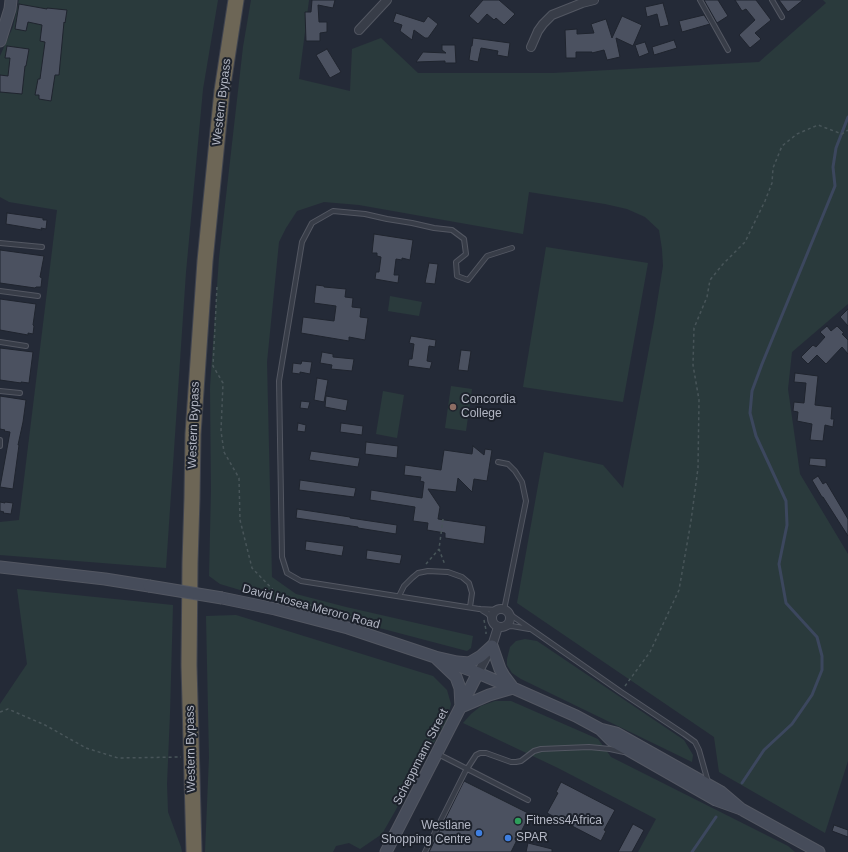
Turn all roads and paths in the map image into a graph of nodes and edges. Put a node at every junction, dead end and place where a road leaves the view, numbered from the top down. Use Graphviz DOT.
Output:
graph roads {
  1 [pos="12,0"];
  2 [pos="236,0"];
  3 [pos="387,0"];
  4 [pos="594,0"];
  5 [pos="700,0"];
  6 [pos="772,0"];
  7 [pos="782,17"];
  8 [pos="359,30"];
  9 [pos="0,41"];
  10 [pos="532,47"];
  11 [pos="728,50"];
  12 [pos="848,130"];
  13 [pos="0,243"];
  14 [pos="42,247"];
  15 [pos="512,248"];
  16 [pos="216,287"];
  17 [pos="0,291"];
  18 [pos="38,296"];
  19 [pos="0,342"];
  20 [pos="26,346"];
  21 [pos="0,391"];
  22 [pos="20,393"];
  23 [pos="0,440"];
  24 [pos="0,446"];
  25 [pos="498,462"];
  26 [pos="442,519"];
  27 [pos="439,549"];
  28 [pos="0,568"];
  29 [pos="448,572"];
  30 [pos="418,573"];
  31 [pos="399,596"];
  32 [pos="470,607"];
  33 [pos="479,609"];
  34 [pos="504,611"];
  35 [pos="492,620"];
  36 [pos="501,627"];
  37 [pos="384,628"];
  38 [pos="531,630"];
  39 [pos="489,642"];
  40 [pos="435,657"];
  41 [pos="478,673"];
  42 [pos="513,688"];
  43 [pos="620,692"];
  44 [pos="461,707"];
  45 [pos="0,712"];
  46 [pos="600,729"];
  47 [pos="437,753"];
  48 [pos="638,755"];
  49 [pos="191,757"];
  50 [pos="467,769"];
  51 [pos="709,784"];
  52 [pos="528,800"];
  53 [pos="741,808"];
  54 [pos="194,852"];
  55 [pos="386,852"];
  56 [pos="425,852"];
  57 [pos="819,852"];
  1 -- 9 [label="main road"];
  2 -- 49 [label="highway, Western Bypass"];
  3 -- 8 [label="street"];
  4 -- 10 [label="street"];
  5 -- 11 [label="lane"];
  6 -- 7 [label="lane"];
  12 -- 43 [label="path"];
  13 -- 14 [label="lane"];
  15 -- 31 [label="lane"];
  16 -- 37 [label="path"];
  17 -- 18 [label="lane"];
  19 -- 20 [label="lane"];
  21 -- 22 [label="lane"];
  23 -- 24 [label="lane"];
  25 -- 34 [label="lane"];
  26 -- 27 [label="path"];
  27 -- 29 [label="path"];
  27 -- 30 [label="path"];
  28 -- 40 [label="main road, David Hosea Meroro Road, bridge"];
  29 -- 30 [label="lane"];
  29 -- 32 [label="lane"];
  30 -- 31 [label="lane"];
  31 -- 32 [label="lane"];
  32 -- 33 [label="lane"];
  33 -- 34 [label="lane"];
  33 -- 35 [label="lane"];
  33 -- 39 [label="path"];
  34 -- 35 [label="street"];
  34 -- 36 [label="street"];
  34 -- 38 [label="lane"];
  35 -- 36 [label="street"];
  36 -- 38 [label="lane"];
  36 -- 39 [label="street"];
  38 -- 43 [label="lane"];
  39 -- 40 [label="main road"];
  39 -- 41 [label="street"];
  39 -- 42 [label="main road"];
  40 -- 41 [label="main road, David Hosea Meroro Road"];
  40 -- 44 [label="main road"];
  41 -- 42 [label="main road, David Hosea Meroro Road"];
  41 -- 44 [label="main road, Scheppmann Street"];
  42 -- 44 [label="main road"];
  42 -- 46 [label="main road, David Hosea Meroro Road"];
  43 -- 51 [label="lane"];
  44 -- 47 [label="main road, Scheppmann Street"];
  45 -- 49 [label="path"];
  46 -- 48 [label="main road, David Hosea Meroro Road"];
  46 -- 51 [label="main road, David Hosea Meroro Road"];
  47 -- 50 [label="lane"];
  47 -- 55 [label="main road, Scheppmann Street"];
  48 -- 50 [label="lane"];
  48 -- 53 [label="main road, David Hosea Meroro Road"];
  49 -- 54 [label="highway, Western Bypass"];
  50 -- 52 [label="lane"];
  50 -- 56 [label="lane"];
  51 -- 53 [label="main road, David Hosea Meroro Road"];
  53 -- 57 [label="main road, David Hosea Meroro Road"];
}
